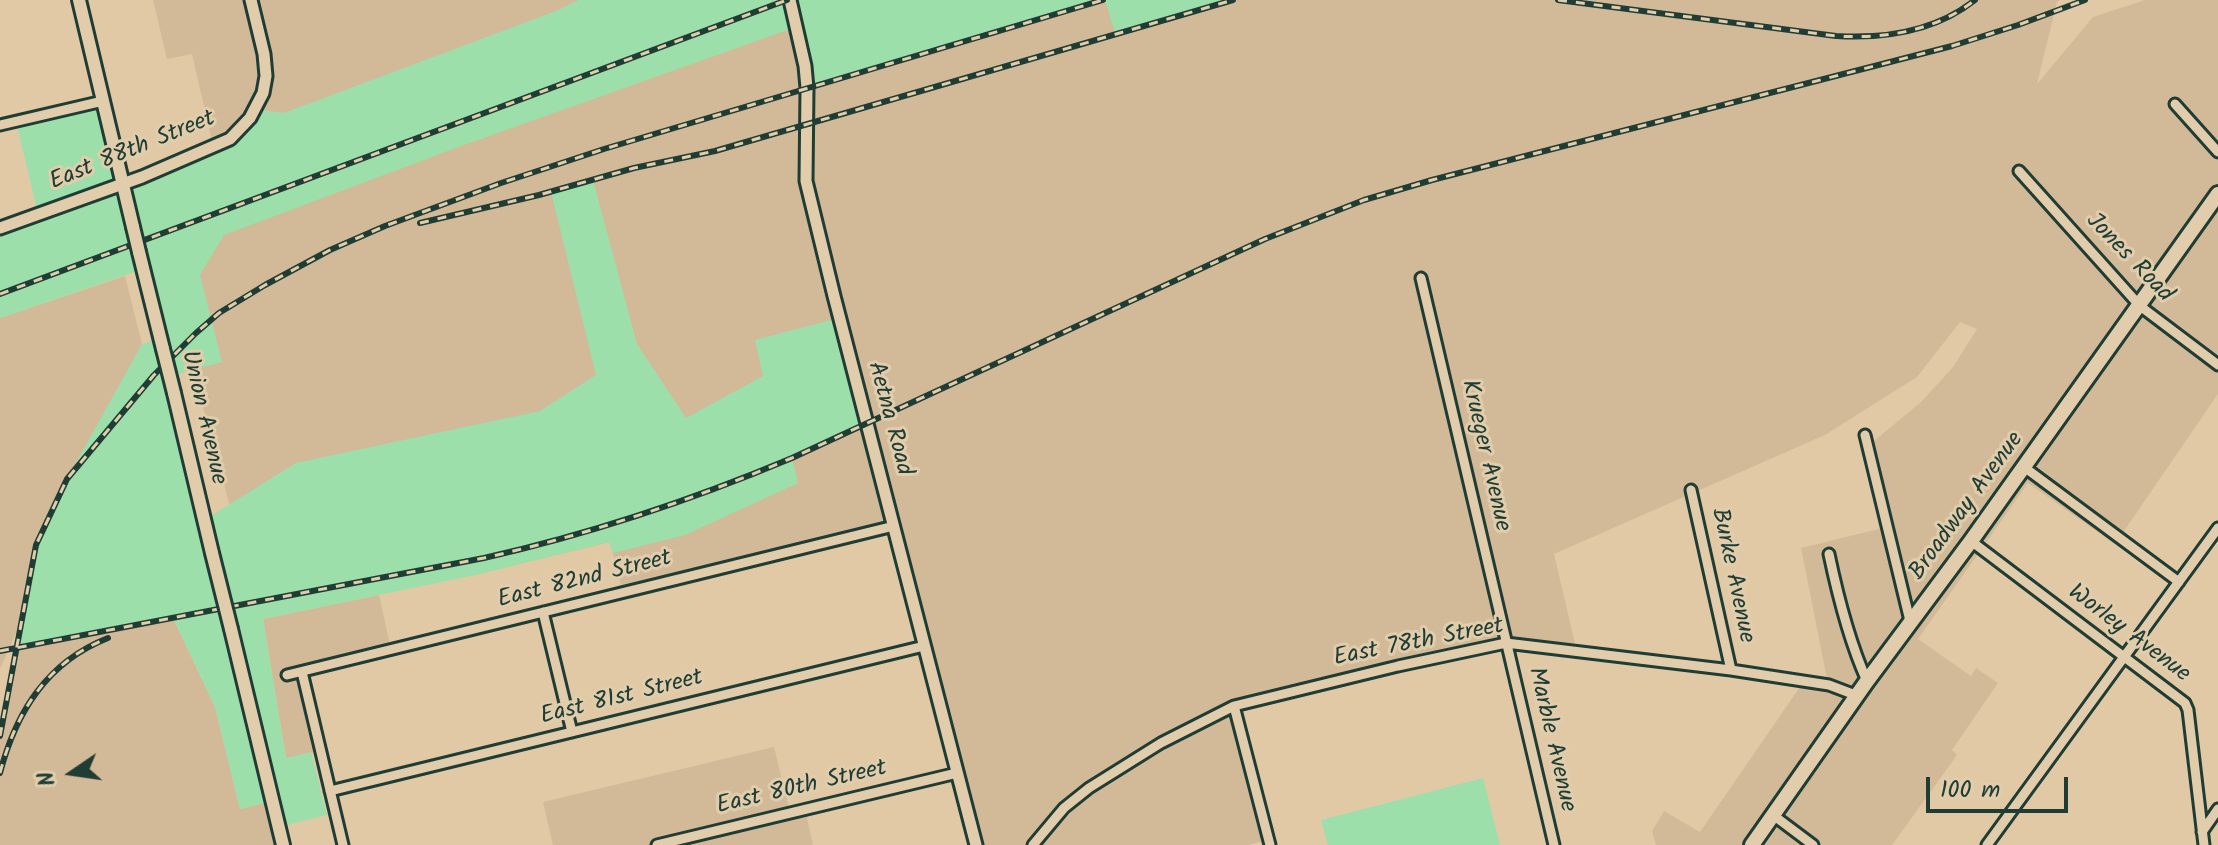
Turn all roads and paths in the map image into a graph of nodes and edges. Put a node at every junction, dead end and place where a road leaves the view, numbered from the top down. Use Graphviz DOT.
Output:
graph roads {
  1 [pos="79,0"];
  2 [pos="251,0"];
  3 [pos="791,3"];
  4 [pos="103,101"];
  5 [pos="2175,104"];
  6 [pos="0,125"];
  7 [pos="2218,152"];
  8 [pos="2019,171"];
  9 [pos="122,184"];
  10 [pos="2218,194"];
  11 [pos="0,228"];
  12 [pos="1421,278"];
  13 [pos="2140,306"];
  14 [pos="2218,365"];
  15 [pos="1865,435"];
  16 [pos="2024,467"];
  17 [pos="1691,490"];
  18 [pos="894,526"];
  19 [pos="2218,528"];
  20 [pos="1971,541"];
  21 [pos="1829,554"];
  22 [pos="2179,582"];
  23 [pos="543,612"];
  24 [pos="1911,625"];
  25 [pos="1506,643"];
  26 [pos="924,646"];
  27 [pos="2124,657"];
  28 [pos="1731,670"];
  29 [pos="302,672"];
  30 [pos="287,675"];
  31 [pos="1867,681"];
  32 [pos="1858,696"];
  33 [pos="1234,706"];
  34 [pos="572,732"];
  35 [pos="957,773"];
  36 [pos="330,791"];
  37 [pos="2218,809"];
  38 [pos="1773,815"];
  39 [pos="2202,832"];
  40 [pos="283,845"];
  41 [pos="343,845"];
  42 [pos="657,845"];
  43 [pos="976,845"];
  44 [pos="1033,845"];
  45 [pos="1270,845"];
  46 [pos="1554,845"];
  47 [pos="1752,845"];
  48 [pos="1813,845"];
  49 [pos="1987,845"];
  50 [pos="2204,845"];
  1 -- 4 [label="main road, Union Avenue"];
  2 -- 9 [label="street, East 88th Street"];
  3 -- 18 [label="street, Aetna Road"];
  4 -- 6 [label="street"];
  4 -- 9 [label="main road, Union Avenue"];
  5 -- 7 [label="street"];
  8 -- 13 [label="street, Jones Road"];
  9 -- 11 [label="street, East 88th Street"];
  9 -- 40 [label="main road, Union Avenue, bridge"];
  10 -- 13 [label="main road, Broadway Avenue"];
  12 -- 25 [label="street, Krueger Avenue"];
  13 -- 14 [label="street, Jones Road"];
  13 -- 16 [label="main road, Broadway Avenue"];
  15 -- 24 [label="street"];
  16 -- 20 [label="main road, Broadway Avenue"];
  16 -- 22 [label="street"];
  17 -- 28 [label="street, Burke Avenue"];
  18 -- 23 [label="street, East 82nd Street"];
  18 -- 26 [label="street, Aetna Road"];
  19 -- 22 [label="street"];
  20 -- 24 [label="main road, Broadway Avenue"];
  20 -- 27 [label="street, Worley Avenue"];
  21 -- 31 [label="street"];
  22 -- 27 [label="street"];
  23 -- 29 [label="street, East 82nd Street"];
  23 -- 34 [label="street"];
  24 -- 31 [label="main road, Broadway Avenue"];
  25 -- 28 [label="street, East 78th Street"];
  25 -- 33 [label="street, East 78th Street"];
  25 -- 46 [label="street, Marble Avenue"];
  26 -- 34 [label="street, East 81st Street"];
  26 -- 35 [label="street, Aetna Road"];
  27 -- 39 [label="street, Worley Avenue"];
  27 -- 49 [label="street"];
  28 -- 32 [label="street, East 78th Street"];
  29 -- 30 [label="street, East 82nd Street"];
  29 -- 36 [label="street"];
  31 -- 32 [label="main road, Broadway Avenue"];
  32 -- 38 [label="main road, Broadway Avenue"];
  33 -- 44 [label="street, East 78th Street"];
  33 -- 45 [label="street"];
  34 -- 36 [label="street, East 81st Street"];
  35 -- 42 [label="street, East 80th Street"];
  35 -- 43 [label="street, Aetna Road"];
  36 -- 41 [label="street"];
  37 -- 39 [label="street"];
  38 -- 47 [label="main road, Broadway Avenue"];
  38 -- 48 [label="street"];
  39 -- 50 [label="street, Worley Avenue"];
}
